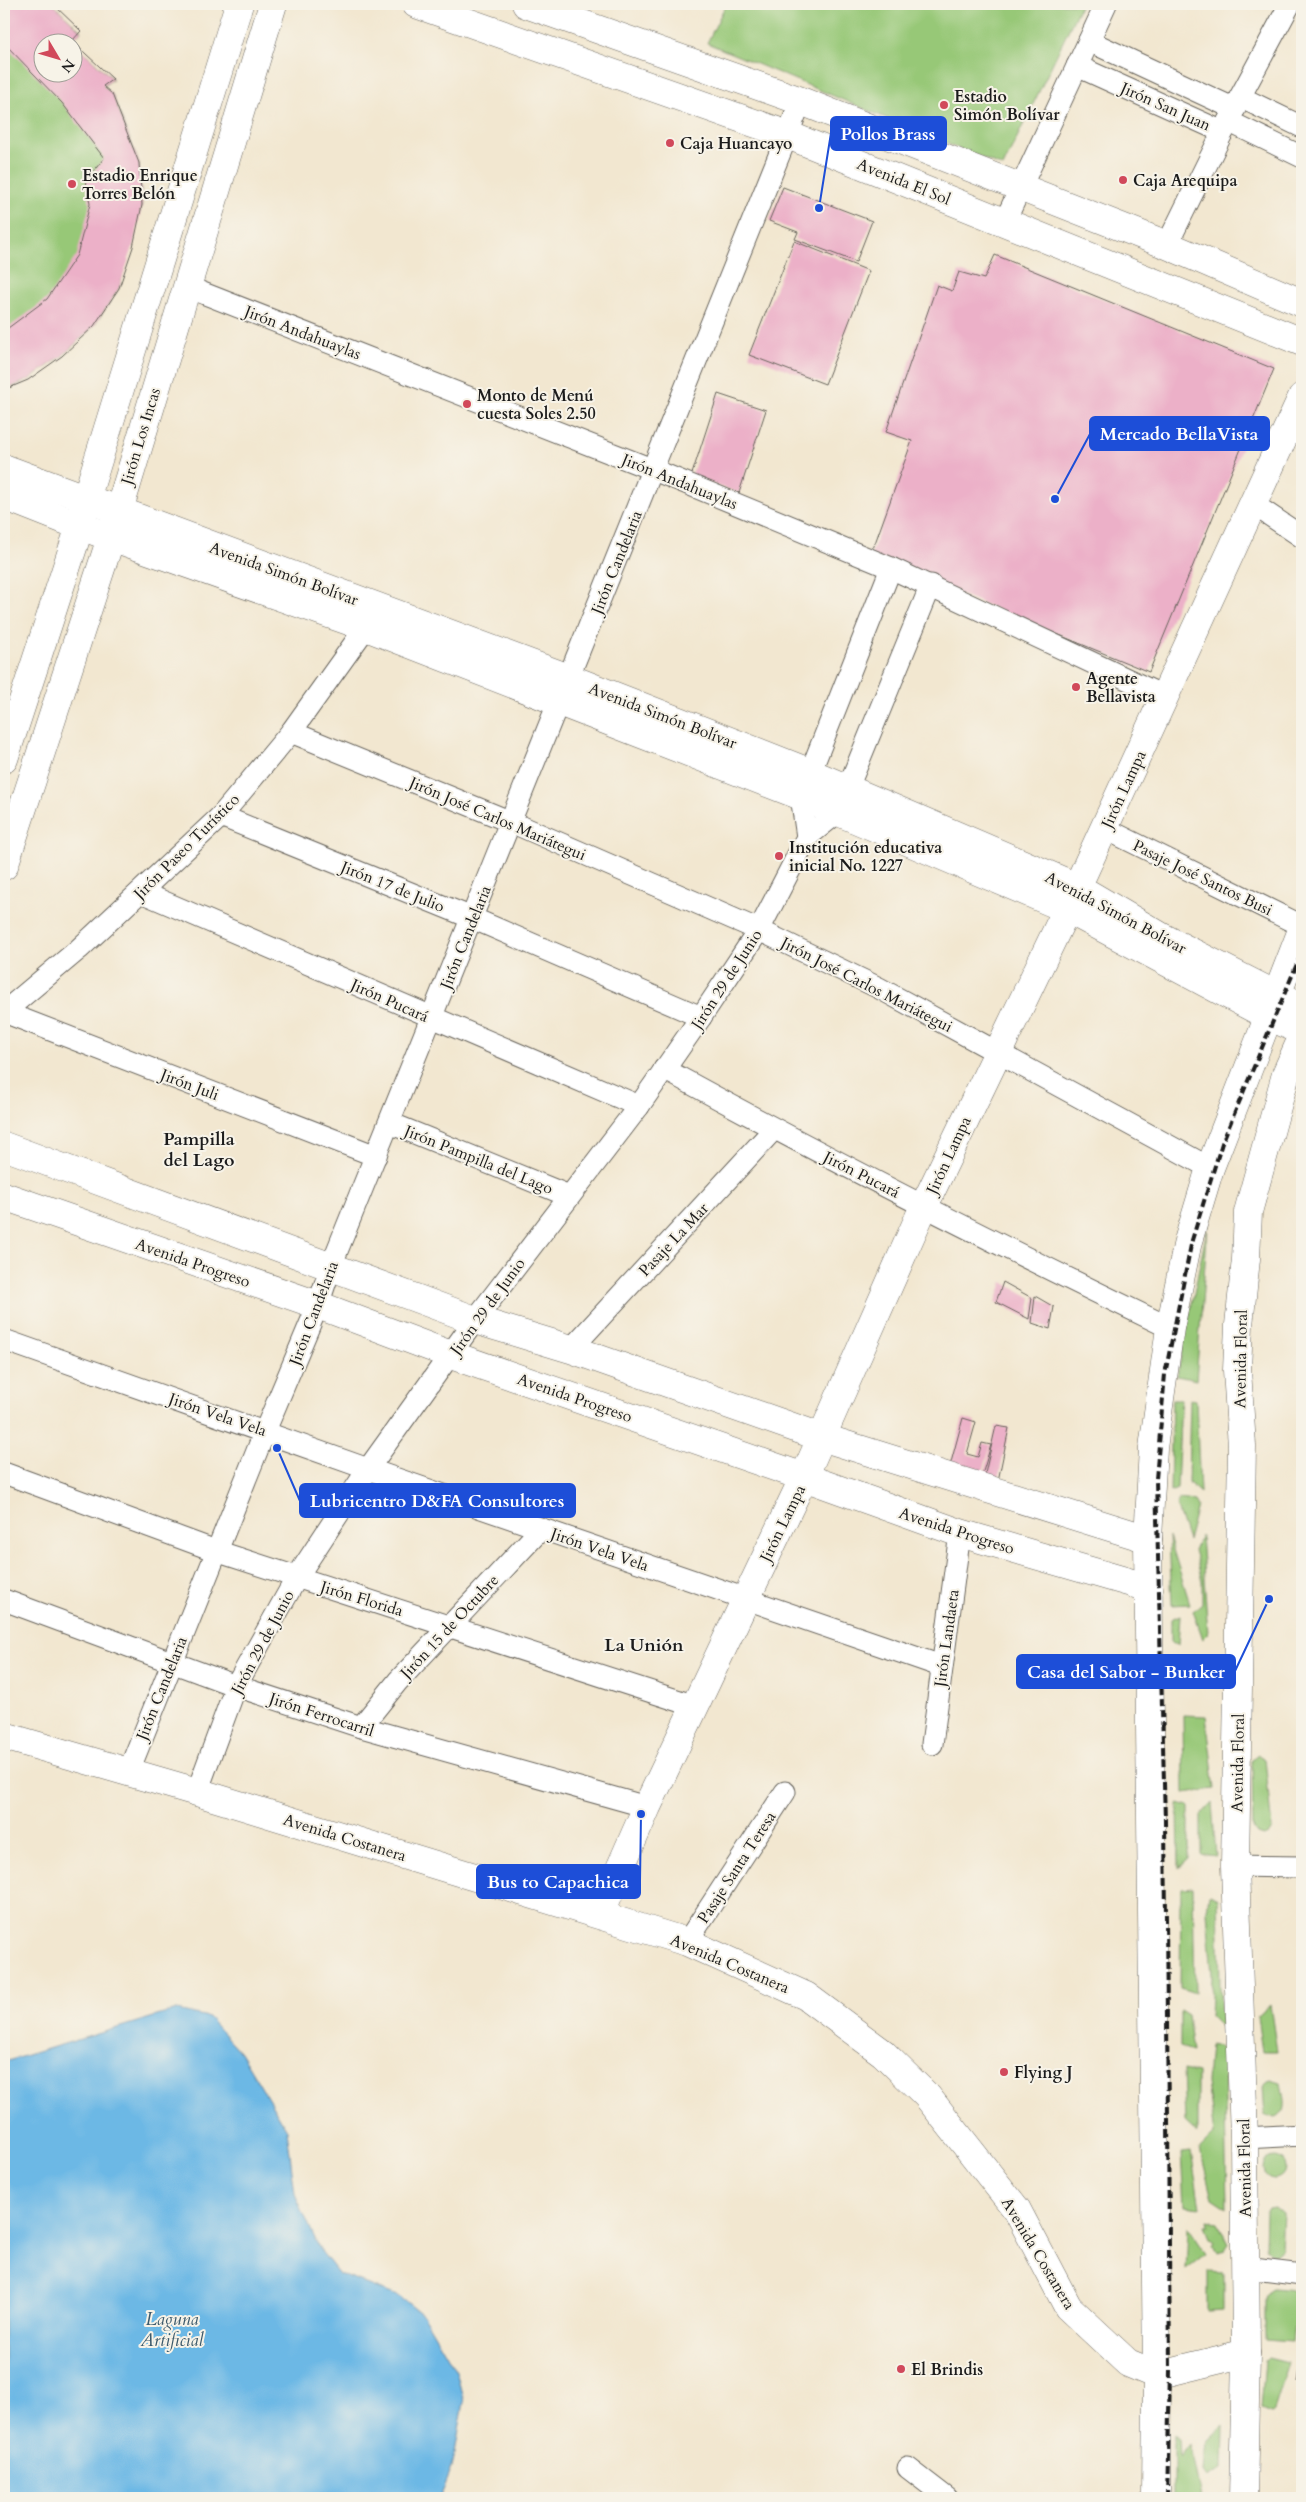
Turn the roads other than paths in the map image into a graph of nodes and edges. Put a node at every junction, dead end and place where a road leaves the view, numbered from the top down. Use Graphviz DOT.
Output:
graph roads {
  1 [pos="240,4"];
  2 [pos="273,4"];
  3 [pos="416,4"];
  4 [pos="526,4"];
  5 [pos="1106,4"];
  6 [pos="1290,4"];
  7 [pos="1089,41"];
  8 [pos="1078,66"];
  9 [pos="801,101"];
  10 [pos="1232,114"];
  11 [pos="1302,127"];
  12 [pos="788,135"];
  13 [pos="1302,157"];
  14 [pos="1020,187"];
  15 [pos="1006,221"];
  16 [pos="1167,245"];
  17 [pos="185,286"];
  18 [pos="1302,303"];
  19 [pos="1302,342"];
  20 [pos="1302,397"];
  21 [pos="4,468"];
  22 [pos="654,470"];
  23 [pos="4,496"];
  24 [pos="86,499"];
  25 [pos="1253,504"];
  26 [pos="114,524"];
  27 [pos="80,526"];
  28 [pos="1302,537"];
  29 [pos="891,568"];
  30 [pos="931,585"];
  31 [pos="372,618"];
  32 [pos="564,690"];
  33 [pos="1166,697"];
  34 [pos="291,732"];
  35 [pos="4,759"];
  36 [pos="806,784"];
  37 [pos="843,800"];
  38 [pos="221,816"];
  39 [pos="511,822"];
  40 [pos="1104,828"];
  41 [pos="807,836"];
  42 [pos="4,866"];
  43 [pos="141,892"];
  44 [pos="1072,898"];
  45 [pos="472,918"];
  46 [pos="1302,928"];
  47 [pos="758,930"];
  48 [pos="1272,1006"];
  49 [pos="1302,1006"];
  50 [pos="4,1012"];
  51 [pos="702,1017"];
  52 [pos="432,1019"];
  53 [pos="1302,1031"];
  54 [pos="1302,1038"];
  55 [pos="997,1052"];
  56 [pos="664,1068"];
  57 [pos="639,1106"];
  58 [pos="390,1123"];
  59 [pos="774,1129"];
  60 [pos="4,1146"];
  61 [pos="376,1156"];
  62 [pos="1210,1168"];
  63 [pos="4,1196"];
  64 [pos="569,1196"];
  65 [pos="924,1206"];
  66 [pos="331,1266"];
  67 [pos="318,1305"];
  68 [pos="475,1320"];
  69 [pos="1170,1328"];
  70 [pos="4,1340"];
  71 [pos="571,1349"];
  72 [pos="451,1355"];
  73 [pos="265,1431"];
  74 [pos="821,1437"];
  75 [pos="368,1469"];
  76 [pos="4,1473"];
  77 [pos="804,1477"];
  78 [pos="541,1529"];
  79 [pos="960,1533"];
  80 [pos="1148,1538"];
  81 [pos="216,1551"];
  82 [pos="297,1577"];
  83 [pos="1149,1588"];
  84 [pos="745,1599"];
  85 [pos="4,1600"];
  86 [pos="449,1625"];
  87 [pos="171,1661"];
  88 [pos="942,1666"];
  89 [pos="236,1686"];
  90 [pos="695,1706"];
  91 [pos="362,1727"];
  92 [pos="4,1736"];
  93 [pos="932,1744"];
  94 [pos="128,1773"];
  95 [pos="197,1792"];
  96 [pos="785,1792"];
  97 [pos="647,1807"];
  98 [pos="1235,1866"];
  99 [pos="1302,1867"];
  100 [pos="600,1914"];
  101 [pos="687,1942"];
  102 [pos="1302,2135"];
  103 [pos="1244,2138"];
  104 [pos="1246,2268"];
  105 [pos="1302,2275"];
  106 [pos="1246,2353"];
  107 [pos="1157,2375"];
  108 [pos="908,2468"];
  109 [pos="947,2498"];
  110 [pos="1156,2498"];
  111 [pos="1243,2498"];
  1 -- 24 [label="street, Jirón Los Incas"];
  2 -- 17 [label="street, Jirón Los Incas"];
  3 -- 12 [label="street, Avenida El Sol"];
  4 -- 9 [label="street"];
  5 -- 7 [label="street"];
  6 -- 10 [label="street"];
  7 -- 8 [label="street"];
  7 -- 10 [label="street, Jirón San Juan"];
  8 -- 10 [label="street, Jirón San Juan"];
  8 -- 14 [label="street"];
  9 -- 12 [label="street, Jirón Candelaria"];
  9 -- 14 [label="street"];
  10 -- 11 [label="street, Jirón San Juan"];
  10 -- 13 [label="street, Jirón San Juan"];
  10 -- 16 [label="street"];
  12 -- 15 [label="street, Avenida El Sol"];
  12 -- 22 [label="street, Jirón Candelaria"];
  14 -- 15 [label="street"];
  14 -- 16 [label="street"];
  15 -- 19 [label="street, Avenida El Sol"];
  16 -- 18 [label="street"];
  17 -- 22 [label="street, Jirón Andahuaylas"];
  17 -- 26 [label="street, Jirón Los Incas"];
  20 -- 25 [label="street, Jirón Lampa"];
  21 -- 24 [label="street, Avenida Simón Bolívar"];
  22 -- 29 [label="street, Jirón Andahuaylas"];
  22 -- 32 [label="street, Jirón Candelaria"];
  23 -- 27 [label="street, Avenida Simón Bolívar"];
  24 -- 26 [label="street, Avenida Simón Bolívar"];
  24 -- 27 [label="street, Jirón Los Incas"];
  25 -- 28 [label="street"];
  25 -- 33 [label="street, Jirón Lampa"];
  26 -- 27 [label="street, Avenida Simón Bolívar"];
  26 -- 31 [label="street, Avenida Simón Bolívar"];
  26 -- 42 [label="street, Jirón Los Incas"];
  27 -- 35 [label="street, Jirón Los Incas"];
  29 -- 30 [label="street, Jirón Andahuaylas"];
  29 -- 36 [label="street"];
  30 -- 33 [label="street, Jirón Andahuaylas"];
  30 -- 37 [label="street"];
  31 -- 32 [label="street, Avenida Simón Bolívar"];
  31 -- 34 [label="street, Jirón Paseo Turístico"];
  32 -- 36 [label="street, Avenida Simón Bolívar"];
  32 -- 39 [label="street, Jirón Candelaria"];
  33 -- 40 [label="street, Jirón Lampa"];
  34 -- 38 [label="street, Jirón Paseo Turístico"];
  34 -- 39 [label="street, Jirón José Carlos Mariátegui"];
  36 -- 37 [label="street, Avenida Simón Bolívar"];
  36 -- 41 [label="street"];
  37 -- 41 [label="street, Jirón 29 de Junio"];
  37 -- 44 [label="street, Avenida Simón Bolívar"];
  38 -- 43 [label="street, Jirón Paseo Turístico"];
  38 -- 45 [label="street, Jirón 17 de Julio"];
  39 -- 45 [label="street, Jirón Candelaria"];
  39 -- 47 [label="street, Jirón José Carlos Mariátegui"];
  40 -- 44 [label="street, Jirón Lampa"];
  40 -- 46 [label="street, Pasaje José Santos Busi"];
  41 -- 47 [label="street, Jirón 29 de Junio"];
  43 -- 50 [label="street, Jirón Paseo Turístico"];
  43 -- 52 [label="street, Jirón Pucará"];
  44 -- 48 [label="street, Avenida Simón Bolívar"];
  44 -- 55 [label="street, Jirón Lampa"];
  45 -- 51 [label="street, Jirón 17 de Julio"];
  45 -- 52 [label="street, Jirón Candelaria"];
  46 -- 48 [label="street"];
  47 -- 51 [label="street, Jirón 29 de Junio"];
  47 -- 55 [label="street, Jirón José Carlos Mariátegui"];
  48 -- 49 [label="street, Avenida Simón Bolívar"];
  48 -- 53 [label="street, Avenida Simón Bolívar"];
  48 -- 62 [label="street"];
  50 -- 61 [label="street, Jirón Juli"];
  51 -- 56 [label="street, Jirón 29 de Junio"];
  52 -- 57 [label="street, Jirón Pucará"];
  52 -- 58 [label="street, Jirón Candelaria"];
  54 -- 98 [label="street, Avenida Floral"];
  55 -- 62 [label="street, Jirón José Carlos Mariátegui"];
  55 -- 65 [label="street, Jirón Lampa"];
  56 -- 57 [label="street, Jirón 29 de Junio"];
  56 -- 59 [label="street, Jirón Pucará"];
  57 -- 64 [label="street, Jirón 29 de Junio"];
  58 -- 61 [label="street, Jirón Candelaria"];
  58 -- 64 [label="street, Jirón Pampilla del Lago"];
  59 -- 65 [label="street, Jirón Pucará"];
  59 -- 71 [label="street, Pasaje La Mar"];
  60 -- 66 [label="street"];
  61 -- 66 [label="street, Jirón Candelaria"];
  62 -- 69 [label="street"];
  63 -- 67 [label="street, Avenida Progreso"];
  64 -- 68 [label="street, Jirón 29 de Junio"];
  65 -- 69 [label="street, Jirón Pucará"];
  65 -- 74 [label="street, Jirón Lampa"];
  66 -- 67 [label="street, Jirón Candelaria"];
  66 -- 68 [label="street"];
  67 -- 72 [label="street, Avenida Progreso"];
  67 -- 73 [label="street, Jirón Candelaria"];
  68 -- 71 [label="street"];
  68 -- 72 [label="street, Jirón 29 de Junio"];
  69 -- 80 [label="street"];
  70 -- 73 [label="street, Jirón Vela Vela"];
  71 -- 74 [label="street"];
  72 -- 75 [label="street, Jirón 29 de Junio"];
  72 -- 77 [label="street, Avenida Progreso"];
  73 -- 75 [label="street, Jirón Vela Vela"];
  73 -- 81 [label="street, Jirón Candelaria"];
  74 -- 77 [label="street, Jirón Lampa"];
  74 -- 80 [label="street"];
  75 -- 78 [label="street, Jirón Vela Vela"];
  75 -- 82 [label="street, Jirón 29 de Junio"];
  76 -- 81 [label="street, Jirón Florida"];
  77 -- 79 [label="street, Avenida Progreso"];
  77 -- 84 [label="street, Jirón Lampa"];
  78 -- 84 [label="street, Jirón Vela Vela"];
  78 -- 86 [label="street, Jirón 15 de Octubre"];
  79 -- 83 [label="street, Avenida Progreso"];
  79 -- 88 [label="street, Jirón Landaeta"];
  80 -- 83 [label="street"];
  81 -- 82 [label="street, Jirón Florida"];
  81 -- 87 [label="street, Jirón Candelaria"];
  82 -- 86 [label="street, Jirón Florida"];
  82 -- 89 [label="street, Jirón 29 de Junio"];
  83 -- 107 [label="street"];
  84 -- 88 [label="street, Jirón Vela Vela"];
  84 -- 90 [label="street, Jirón Lampa"];
  85 -- 87 [label="street, Jirón Ferrocarril"];
  86 -- 90 [label="street, Jirón Florida"];
  86 -- 91 [label="street, Jirón 15 de Octubre"];
  87 -- 89 [label="street, Jirón Ferrocarril"];
  87 -- 94 [label="street, Jirón Candelaria"];
  88 -- 93 [label="street, Jirón Landaeta"];
  89 -- 91 [label="street, Jirón Ferrocarril"];
  89 -- 95 [label="street, Jirón 29 de Junio"];
  90 -- 97 [label="street, Jirón Lampa"];
  91 -- 97 [label="street, Jirón Ferrocarril"];
  92 -- 94 [label="street, Avenida Costanera"];
  94 -- 95 [label="street, Avenida Costanera"];
  95 -- 100 [label="street, Avenida Costanera"];
  96 -- 101 [label="street, Pasaje Santa Teresa"];
  97 -- 100 [label="street, Jirón Lampa"];
  98 -- 99 [label="street"];
  98 -- 103 [label="street, Avenida Floral"];
  100 -- 101 [label="street, Avenida Costanera"];
  101 -- 107 [label="street, Avenida Costanera"];
  102 -- 103 [label="street"];
  103 -- 104 [label="street, Avenida Floral"];
  104 -- 105 [label="street"];
  104 -- 106 [label="street, Avenida Floral"];
  106 -- 107 [label="street"];
  106 -- 111 [label="street, Avenida Floral"];
  107 -- 110 [label="street"];
  108 -- 109 [label="street"];
}
